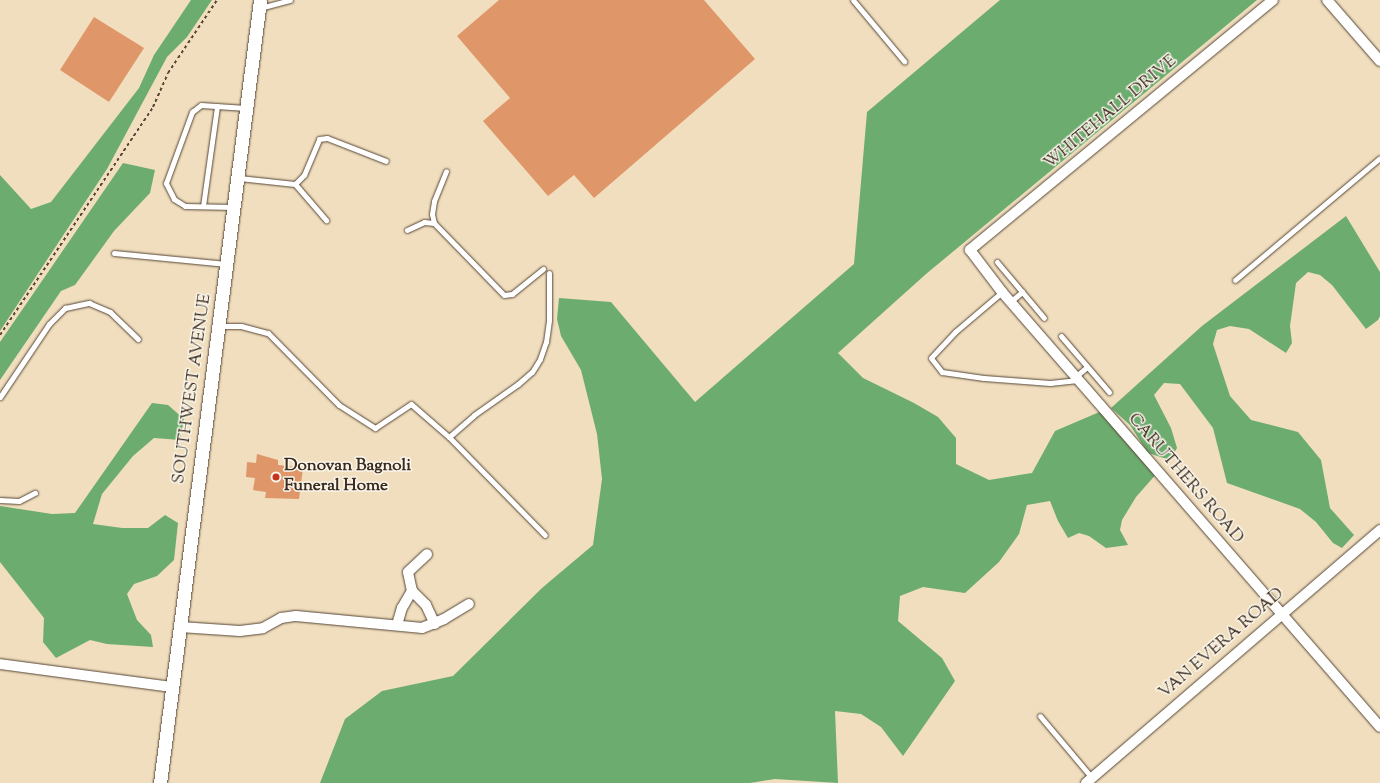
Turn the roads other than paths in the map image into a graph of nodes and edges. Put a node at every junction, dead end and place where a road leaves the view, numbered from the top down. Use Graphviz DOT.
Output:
graph roads {
  1 [pos="290,0"];
  2 [pos="853,0"];
  3 [pos="1273,0"];
  4 [pos="1327,0"];
  5 [pos="260,4"];
  6 [pos="904,61"];
  7 [pos="1380,61"];
  8 [pos="217,106"];
  9 [pos="248,108"];
  10 [pos="1380,158"];
  11 [pos="386,161"];
  12 [pos="446,171"];
  13 [pos="239,178"];
  14 [pos="294,184"];
  15 [pos="204,206"];
  16 [pos="235,207"];
  17 [pos="326,220"];
  18 [pos="434,223"];
  19 [pos="407,230"];
  20 [pos="970,250"];
  21 [pos="114,253"];
  22 [pos="997,262"];
  23 [pos="227,264"];
  24 [pos="544,269"];
  25 [pos="548,273"];
  26 [pos="1235,280"];
  27 [pos="1002,292"];
  28 [pos="1022,292"];
  29 [pos="1010,302"];
  30 [pos="1044,318"];
  31 [pos="219,326"];
  32 [pos="1061,336"];
  33 [pos="138,338"];
  34 [pos="1087,367"];
  35 [pos="1077,378"];
  36 [pos="1108,392"];
  37 [pos="0,397"];
  38 [pos="450,437"];
  39 [pos="35,493"];
  40 [pos="0,500"];
  41 [pos="1380,530"];
  42 [pos="545,535"];
  43 [pos="427,554"];
  44 [pos="412,591"];
  45 [pos="470,604"];
  46 [pos="1282,614"];
  47 [pos="435,624"];
  48 [pos="397,625"];
  49 [pos="180,627"];
  50 [pos="0,664"];
  51 [pos="172,687"];
  52 [pos="1040,716"];
  53 [pos="1380,727"];
  54 [pos="1089,780"];
  55 [pos="160,783"];
  1 -- 5 [label="lane"];
  2 -- 6 [label="lane"];
  3 -- 20 [label="street, WHITEHALL DRIVE"];
  4 -- 7 [label="street"];
  5 -- 9 [label="street, SOUTHWEST AVENUE"];
  8 -- 9 [label="lane"];
  8 -- 15 [label="lane"];
  8 -- 15 [label="lane"];
  9 -- 13 [label="street, SOUTHWEST AVENUE"];
  10 -- 26 [label="lane"];
  11 -- 14 [label="lane"];
  12 -- 18 [label="lane"];
  13 -- 14 [label="lane"];
  13 -- 16 [label="street, SOUTHWEST AVENUE"];
  14 -- 17 [label="lane"];
  15 -- 16 [label="lane"];
  16 -- 23 [label="street, SOUTHWEST AVENUE"];
  18 -- 19 [label="lane"];
  18 -- 24 [label="lane"];
  20 -- 27 [label="street, CARUTHERS ROAD"];
  21 -- 23 [label="lane"];
  22 -- 28 [label="lane"];
  23 -- 31 [label="street, SOUTHWEST AVENUE"];
  25 -- 38 [label="lane"];
  27 -- 29 [label="street, CARUTHERS ROAD"];
  27 -- 35 [label="lane"];
  28 -- 29 [label="lane"];
  28 -- 30 [label="lane"];
  29 -- 35 [label="street, CARUTHERS ROAD"];
  31 -- 38 [label="lane"];
  31 -- 49 [label="street, SOUTHWEST AVENUE"];
  32 -- 34 [label="lane"];
  33 -- 37 [label="lane"];
  34 -- 35 [label="lane"];
  34 -- 36 [label="lane"];
  35 -- 46 [label="street, CARUTHERS ROAD"];
  38 -- 42 [label="lane"];
  39 -- 40 [label="lane"];
  41 -- 46 [label="street, VAN EVERA ROAD"];
  43 -- 44 [label="street"];
  44 -- 47 [label="street"];
  44 -- 48 [label="street"];
  45 -- 47 [label="street"];
  46 -- 53 [label="street, CARUTHERS ROAD"];
  46 -- 54 [label="street, VAN EVERA ROAD"];
  47 -- 48 [label="street"];
  48 -- 49 [label="street"];
  49 -- 51 [label="street, SOUTHWEST AVENUE"];
  50 -- 51 [label="street"];
  51 -- 55 [label="street, SOUTHWEST AVENUE"];
  52 -- 54 [label="lane"];
}
